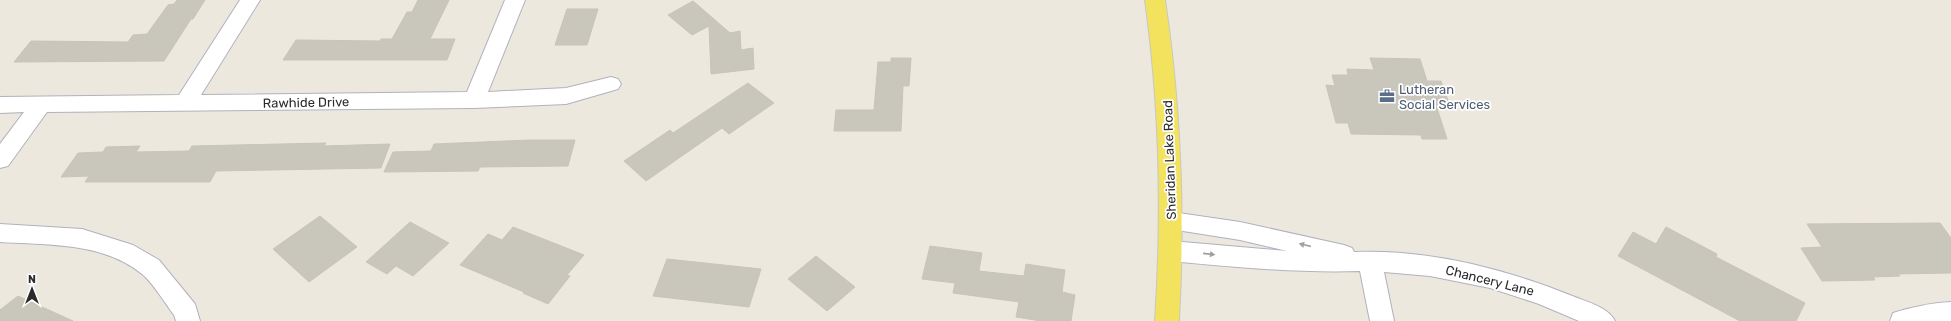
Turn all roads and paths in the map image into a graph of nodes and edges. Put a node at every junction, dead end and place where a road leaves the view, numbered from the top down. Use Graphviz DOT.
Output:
graph roads {
  1 [pos="250,0"];
  2 [pos="515,0"];
  3 [pos="1155,0"];
  4 [pos="611,84"];
  5 [pos="474,100"];
  6 [pos="185,103"];
  7 [pos="0,105"];
  8 [pos="41,105"];
  9 [pos="0,160"];
  10 [pos="1172,221"];
  11 [pos="0,232"];
  12 [pos="1171,251"];
  13 [pos="1370,261"];
  14 [pos="1951,313"];
  15 [pos="188,321"];
  16 [pos="1168,321"];
  17 [pos="1382,321"];
  18 [pos="1603,321"];
  19 [pos="1902,321"];
  1 -- 6 [label="street"];
  2 -- 5 [label="street"];
  3 -- 10 [label="main road, Sheridan Lake Road"];
  4 -- 5 [label="street, Rawhide Drive"];
  5 -- 6 [label="street, Rawhide Drive"];
  6 -- 8 [label="street, Rawhide Drive"];
  7 -- 8 [label="street, Rawhide Drive"];
  8 -- 9 [label="street"];
  10 -- 12 [label="main road, Sheridan Lake Road"];
  13 -- 10 [label="street, Chancery Lane, one-way"];
  11 -- 15 [label="street"];
  12 -- 13 [label="street, Chancery Lane, one-way"];
  12 -- 16 [label="main road, Sheridan Lake Road"];
  13 -- 17 [label="street"];
  13 -- 18 [label="street, Chancery Lane"];
  14 -- 19 [label="street"];
}
